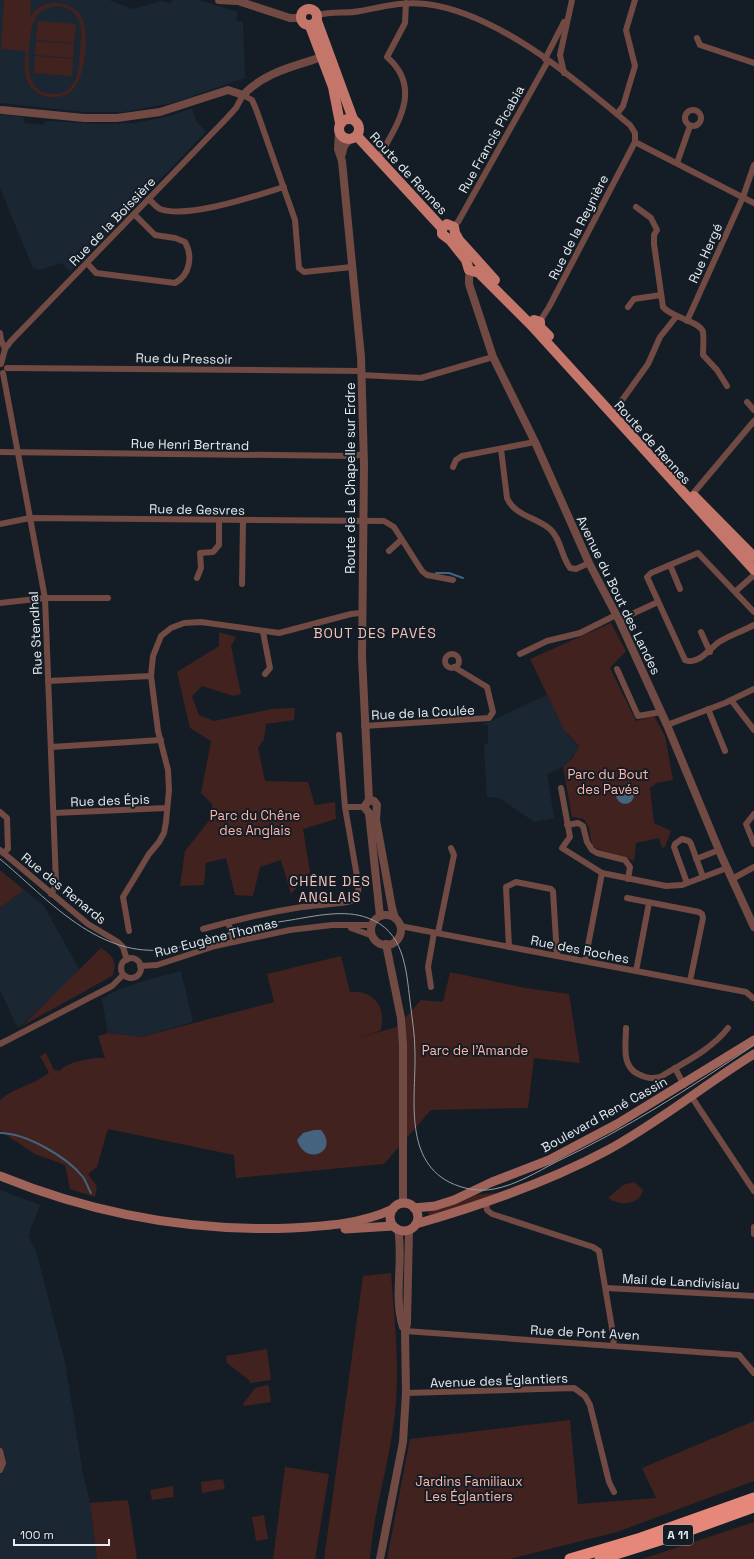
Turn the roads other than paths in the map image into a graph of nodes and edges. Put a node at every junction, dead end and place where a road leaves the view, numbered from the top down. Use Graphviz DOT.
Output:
graph roads {
  1 [pos="219,0"];
  2 [pos="235,0"];
  3 [pos="572,0"];
  4 [pos="635,0"];
  5 [pos="406,4"];
  6 [pos="313,14"];
  7 [pos="567,16"];
  8 [pos="301,18"];
  9 [pos="697,38"];
  10 [pos="322,57"];
  11 [pos="546,60"];
  12 [pos="754,63"];
  13 [pos="564,73"];
  14 [pos="243,95"];
  15 [pos="2,110"];
  16 [pos="617,114"];
  17 [pos="353,119"];
  18 [pos="690,126"];
  19 [pos="340,128"];
  20 [pos="353,138"];
  21 [pos="635,142"];
  22 [pos="341,157"];
  23 [pos="378,159"];
  24 [pos="677,163"];
  25 [pos="754,165"];
  26 [pos="284,187"];
  27 [pos="743,197"];
  28 [pos="149,199"];
  29 [pos="754,203"];
  30 [pos="636,207"];
  31 [pos="134,214"];
  32 [pos="452,232"];
  33 [pos="87,263"];
  34 [pos="475,266"];
  35 [pos="352,267"];
  36 [pos="661,295"];
  37 [pos="628,307"];
  38 [pos="674,319"];
  39 [pos="688,319"];
  40 [pos="536,324"];
  41 [pos="0,333"];
  42 [pos="5,349"];
  43 [pos="493,357"];
  44 [pos="1,364"];
  45 [pos="7,368"];
  46 [pos="1,373"];
  47 [pos="361,373"];
  48 [pos="727,386"];
  49 [pos="747,402"];
  50 [pos="615,410"];
  51 [pos="754,410"];
  52 [pos="754,421"];
  53 [pos="535,442"];
  54 [pos="500,449"];
  55 [pos="0,452"];
  56 [pos="18,453"];
  57 [pos="363,454"];
  58 [pos="453,467"];
  59 [pos="691,497"];
  60 [pos="30,518"];
  61 [pos="219,520"];
  62 [pos="243,520"];
  63 [pos="363,522"];
  64 [pos="0,524"];
  65 [pos="401,540"];
  66 [pos="389,551"];
  67 [pos="754,557"];
  68 [pos="589,563"];
  69 [pos="670,565"];
  70 [pos="754,570"];
  71 [pos="754,575"];
  72 [pos="197,578"];
  73 [pos="453,580"];
  74 [pos="242,584"];
  75 [pos="680,589"];
  76 [pos="736,591"];
  77 [pos="45,598"];
  78 [pos="108,598"];
  79 [pos="658,602"];
  80 [pos="0,603"];
  81 [pos="754,612"];
  82 [pos="361,613"];
  83 [pos="618,618"];
  84 [pos="754,625"];
  85 [pos="263,632"];
  86 [pos="700,632"];
  87 [pos="710,652"];
  88 [pos="520,654"];
  89 [pos="454,667"];
  90 [pos="616,670"];
  91 [pos="265,674"];
  92 [pos="152,676"];
  93 [pos="48,681"];
  94 [pos="754,689"];
  95 [pos="731,700"];
  96 [pos="708,709"];
  97 [pos="661,712"];
  98 [pos="667,725"];
  99 [pos="364,726"];
  100 [pos="754,730"];
  101 [pos="339,736"];
  102 [pos="161,740"];
  103 [pos="51,747"];
  104 [pos="725,751"];
  105 [pos="561,788"];
  106 [pos="345,807"];
  107 [pos="167,808"];
  108 [pos="370,808"];
  109 [pos="0,812"];
  110 [pos="54,813"];
  111 [pos="754,814"];
  112 [pos="568,825"];
  113 [pos="754,844"];
  114 [pos="450,848"];
  115 [pos="719,850"];
  116 [pos="2,852"];
  117 [pos="696,859"];
  118 [pos="754,867"];
  119 [pos="727,868"];
  120 [pos="602,873"];
  121 [pos="703,877"];
  122 [pos="628,879"];
  123 [pos="732,879"];
  124 [pos="687,883"];
  125 [pos="51,894"];
  126 [pos="627,898"];
  127 [pos="650,903"];
  128 [pos="380,916"];
  129 [pos="395,918"];
  130 [pos="228,922"];
  131 [pos="344,926"];
  132 [pos="372,926"];
  133 [pos="400,926"];
  134 [pos="754,927"];
  135 [pos="203,929"];
  136 [pos="129,931"];
  137 [pos="436,933"];
  138 [pos="373,936"];
  139 [pos="234,942"];
  140 [pos="386,944"];
  141 [pos="509,947"];
  142 [pos="557,956"];
  143 [pos="127,960"];
  144 [pos="585,961"];
  145 [pos="140,966"];
  146 [pos="636,971"];
  147 [pos="123,975"];
  148 [pos="690,981"];
  149 [pos="431,987"];
  150 [pos="753,998"];
  151 [pos="626,1028"];
  152 [pos="728,1028"];
  153 [pos="754,1040"];
  154 [pos="0,1044"];
  155 [pos="754,1054"];
  156 [pos="674,1068"];
  157 [pos="684,1085"];
  158 [pos="691,1096"];
  159 [pos="0,1176"];
  160 [pos="0,1182"];
  161 [pos="754,1191"];
  162 [pos="403,1203"];
  163 [pos="486,1203"];
  164 [pos="414,1208"];
  165 [pos="393,1209"];
  166 [pos="413,1227"];
  167 [pos="754,1227"];
  168 [pos="395,1228"];
  169 [pos="754,1234"];
  170 [pos="606,1288"];
  171 [pos="754,1296"];
  172 [pos="405,1331"];
  173 [pos="613,1344"];
  174 [pos="754,1373"];
  175 [pos="406,1393"];
  176 [pos="0,1451"];
  177 [pos="0,1470"];
  178 [pos="614,1492"];
  179 [pos="754,1498"];
  180 [pos="754,1507"];
  181 [pos="380,1559"];
  182 [pos="570,1559"];
  183 [pos="600,1559"];
  1 -- 2 [label="street"];
  2 -- 8 [label="street"];
  3 -- 7 [label="street"];
  4 -- 16 [label="street"];
  5 -- 6 [label="street"];
  5 -- 11 [label="street"];
  5 -- 23 [label="street"];
  6 -- 8 [label="main road"];
  6 -- 10 [label="main road"];
  6 -- 17 [label="main road"];
  7 -- 11 [label="street, Rue Francis Picabia"];
  7 -- 13 [label="street"];
  9 -- 12 [label="street"];
  10 -- 14 [label="street"];
  10 -- 19 [label="main road"];
  11 -- 13 [label="street"];
  11 -- 32 [label="street, Rue Francis Picabia"];
  13 -- 16 [label="street"];
  14 -- 15 [label="street"];
  14 -- 26 [label="street"];
  14 -- 28 [label="street, Rue de la Boissière"];
  16 -- 21 [label="street"];
  17 -- 19 [label="main road"];
  17 -- 20 [label="main road"];
  18 -- 24 [label="street"];
  19 -- 20 [label="main road"];
  19 -- 22 [label="street, Route de La Chapelle sur Erdre"];
  20 -- 22 [label="street"];
  20 -- 23 [label="main road, Route de Rennes"];
  21 -- 24 [label="street"];
  21 -- 40 [label="street, Rue de la Reynière"];
  22 -- 35 [label="street, Route de La Chapelle sur Erdre"];
  23 -- 32 [label="main road, Route de Rennes"];
  24 -- 27 [label="street"];
  25 -- 27 [label="street, Rue Hergé"];
  26 -- 28 [label="street"];
  26 -- 35 [label="street"];
  27 -- 29 [label="street"];
  27 -- 39 [label="street, Rue Hergé"];
  28 -- 31 [label="street, Rue de la Boissière"];
  30 -- 36 [label="street"];
  31 -- 33 [label="street, Rue de la Boissière"];
  31 -- 33 [label="street"];
  32 -- 34 [label="main road, Route de Rennes"];
  33 -- 42 [label="street, Rue de la Boissière"];
  34 -- 40 [label="main road, Route de Rennes"];
  34 -- 43 [label="street, Avenue du Bout des Landes"];
  35 -- 47 [label="street, Route de La Chapelle sur Erdre"];
  36 -- 37 [label="street"];
  36 -- 38 [label="street"];
  38 -- 39 [label="street"];
  38 -- 50 [label="street"];
  39 -- 48 [label="street"];
  40 -- 50 [label="main road, Route de Rennes"];
  40 -- 59 [label="main road, Route de Rennes"];
  41 -- 42 [label="street"];
  42 -- 44 [label="street, Rue de la Boissière"];
  43 -- 47 [label="street, Rue du Pressoir"];
  43 -- 53 [label="street, Avenue du Bout des Landes"];
  44 -- 45 [label="street"];
  45 -- 46 [label="street"];
  45 -- 47 [label="street, Rue du Pressoir"];
  46 -- 56 [label="street, Rue Stendhal"];
  47 -- 57 [label="street, Route de La Chapelle sur Erdre"];
  49 -- 51 [label="street"];
  50 -- 59 [label="main road, Route de Rennes"];
  52 -- 59 [label="street"];
  53 -- 54 [label="street"];
  53 -- 68 [label="street, Avenue du Bout des Landes"];
  54 -- 58 [label="street"];
  54 -- 68 [label="street"];
  55 -- 56 [label="street, Rue Henri Bertrand"];
  56 -- 57 [label="street, Rue Henri Bertrand"];
  56 -- 60 [label="street, Rue Stendhal"];
  57 -- 63 [label="street, Route de La Chapelle sur Erdre"];
  59 -- 67 [label="main road, Route de Rennes"];
  59 -- 70 [label="main road, Route de Rennes"];
  60 -- 61 [label="street, Rue de Gesvres"];
  60 -- 64 [label="street, Rue de Gesvres"];
  60 -- 77 [label="street, Rue Stendhal"];
  61 -- 62 [label="street, Rue de Gesvres"];
  61 -- 72 [label="street"];
  62 -- 63 [label="street, Rue de Gesvres"];
  62 -- 74 [label="street"];
  63 -- 65 [label="street, Rue de Gesvres"];
  63 -- 82 [label="street, Route de La Chapelle sur Erdre"];
  65 -- 66 [label="street"];
  65 -- 73 [label="street"];
  68 -- 83 [label="street, Avenue du Bout des Landes"];
  69 -- 75 [label="street"];
  69 -- 76 [label="street"];
  69 -- 79 [label="street"];
  71 -- 76 [label="street"];
  76 -- 81 [label="street"];
  77 -- 78 [label="street"];
  77 -- 80 [label="street"];
  77 -- 93 [label="street, Rue Stendhal"];
  79 -- 83 [label="street"];
  79 -- 87 [label="street"];
  82 -- 85 [label="street"];
  82 -- 99 [label="street, Route de La Chapelle sur Erdre"];
  83 -- 88 [label="street"];
  83 -- 97 [label="street, Avenue du Bout des Landes"];
  84 -- 87 [label="street"];
  85 -- 91 [label="street"];
  85 -- 92 [label="street"];
  86 -- 87 [label="street"];
  89 -- 99 [label="street, Rue de la Coulée"];
  90 -- 97 [label="street"];
  92 -- 93 [label="street"];
  92 -- 102 [label="street"];
  93 -- 103 [label="street, Rue Stendhal"];
  94 -- 95 [label="street"];
  95 -- 96 [label="street"];
  95 -- 100 [label="street"];
  96 -- 98 [label="street"];
  96 -- 104 [label="street"];
  97 -- 98 [label="street, Avenue du Bout des Landes"];
  98 -- 115 [label="street, Avenue du Bout des Landes"];
  99 -- 108 [label="street, Route de La Chapelle sur Erdre"];
  101 -- 106 [label="street"];
  102 -- 103 [label="street"];
  102 -- 107 [label="street"];
  103 -- 110 [label="street, Rue Stendhal"];
  105 -- 112 [label="street"];
  106 -- 108 [label="street"];
  106 -- 130 [label="street"];
  107 -- 110 [label="street, Rue des Épis"];
  107 -- 136 [label="street"];
  108 -- 128 [label="street, Route de La Chapelle sur Erdre"];
  108 -- 129 [label="street, Route de La Chapelle sur Erdre"];
  109 -- 116 [label="street"];
  110 -- 125 [label="street, Rue Stendhal"];
  111 -- 113 [label="street"];
  112 -- 120 [label="street"];
  112 -- 122 [label="street"];
  114 -- 137 [label="street"];
  115 -- 117 [label="street"];
  115 -- 119 [label="street, Avenue du Bout des Landes"];
  116 -- 125 [label="street, Rue des Renards"];
  117 -- 121 [label="street"];
  117 -- 124 [label="street"];
  118 -- 123 [label="street"];
  119 -- 121 [label="street"];
  119 -- 123 [label="street, Avenue du Bout des Landes"];
  120 -- 122 [label="street"];
  120 -- 144 [label="street"];
  121 -- 124 [label="street"];
  122 -- 124 [label="street"];
  123 -- 134 [label="street, Avenue du Bout des Landes"];
  125 -- 143 [label="street, Rue des Renards"];
  126 -- 127 [label="street"];
  127 -- 146 [label="street"];
  127 -- 148 [label="street"];
  128 -- 129 [label="street"];
  128 -- 132 [label="street"];
  129 -- 133 [label="street"];
  130 -- 135 [label="street"];
  130 -- 139 [label="street"];
  131 -- 132 [label="street, Rue Eugène Thomas"];
  131 -- 138 [label="street, Rue Eugène Thomas"];
  131 -- 139 [label="street, Rue Eugène Thomas"];
  132 -- 138 [label="street"];
  133 -- 137 [label="street, Rue des Roches"];
  133 -- 140 [label="street"];
  137 -- 141 [label="street, Rue des Roches"];
  137 -- 149 [label="street"];
  138 -- 140 [label="street"];
  139 -- 145 [label="street, Rue Eugène Thomas"];
  140 -- 162 [label="street"];
  141 -- 142 [label="street, Rue des Roches"];
  141 -- 142 [label="street"];
  142 -- 144 [label="street, Rue des Roches"];
  143 -- 145 [label="street"];
  143 -- 147 [label="street"];
  144 -- 146 [label="street, Rue des Roches"];
  145 -- 147 [label="street"];
  146 -- 148 [label="street, Rue des Roches"];
  147 -- 154 [label="street"];
  148 -- 150 [label="street, Rue des Roches"];
  151 -- 156 [label="street"];
  152 -- 156 [label="street"];
  153 -- 157 [label="main road, Boulevard René Cassin"];
  155 -- 158 [label="main road"];
  156 -- 157 [label="street"];
  157 -- 164 [label="main road, Boulevard René Cassin"];
  158 -- 161 [label="street"];
  158 -- 163 [label="main road"];
  159 -- 165 [label="main road"];
  160 -- 168 [label="main road"];
  162 -- 164 [label="main road"];
  162 -- 165 [label="main road"];
  163 -- 166 [label="main road"];
  163 -- 170 [label="street"];
  164 -- 166 [label="main road"];
  165 -- 168 [label="main road"];
  166 -- 168 [label="main road"];
  166 -- 172 [label="street"];
  167 -- 169 [label="street"];
  168 -- 172 [label="street"];
  170 -- 171 [label="street, Mail de Landivisiau"];
  170 -- 173 [label="street"];
  172 -- 173 [label="street, Rue de Pont Aven"];
  172 -- 175 [label="street"];
  173 -- 174 [label="street, Rue de Pont Aven"];
  175 -- 178 [label="street, Avenue des Églantiers"];
  175 -- 181 [label="street"];
  176 -- 177 [label="street"];
  179 -- 182 [label="highway, A 11"];
  180 -- 183 [label="highway, A 11"];
}
